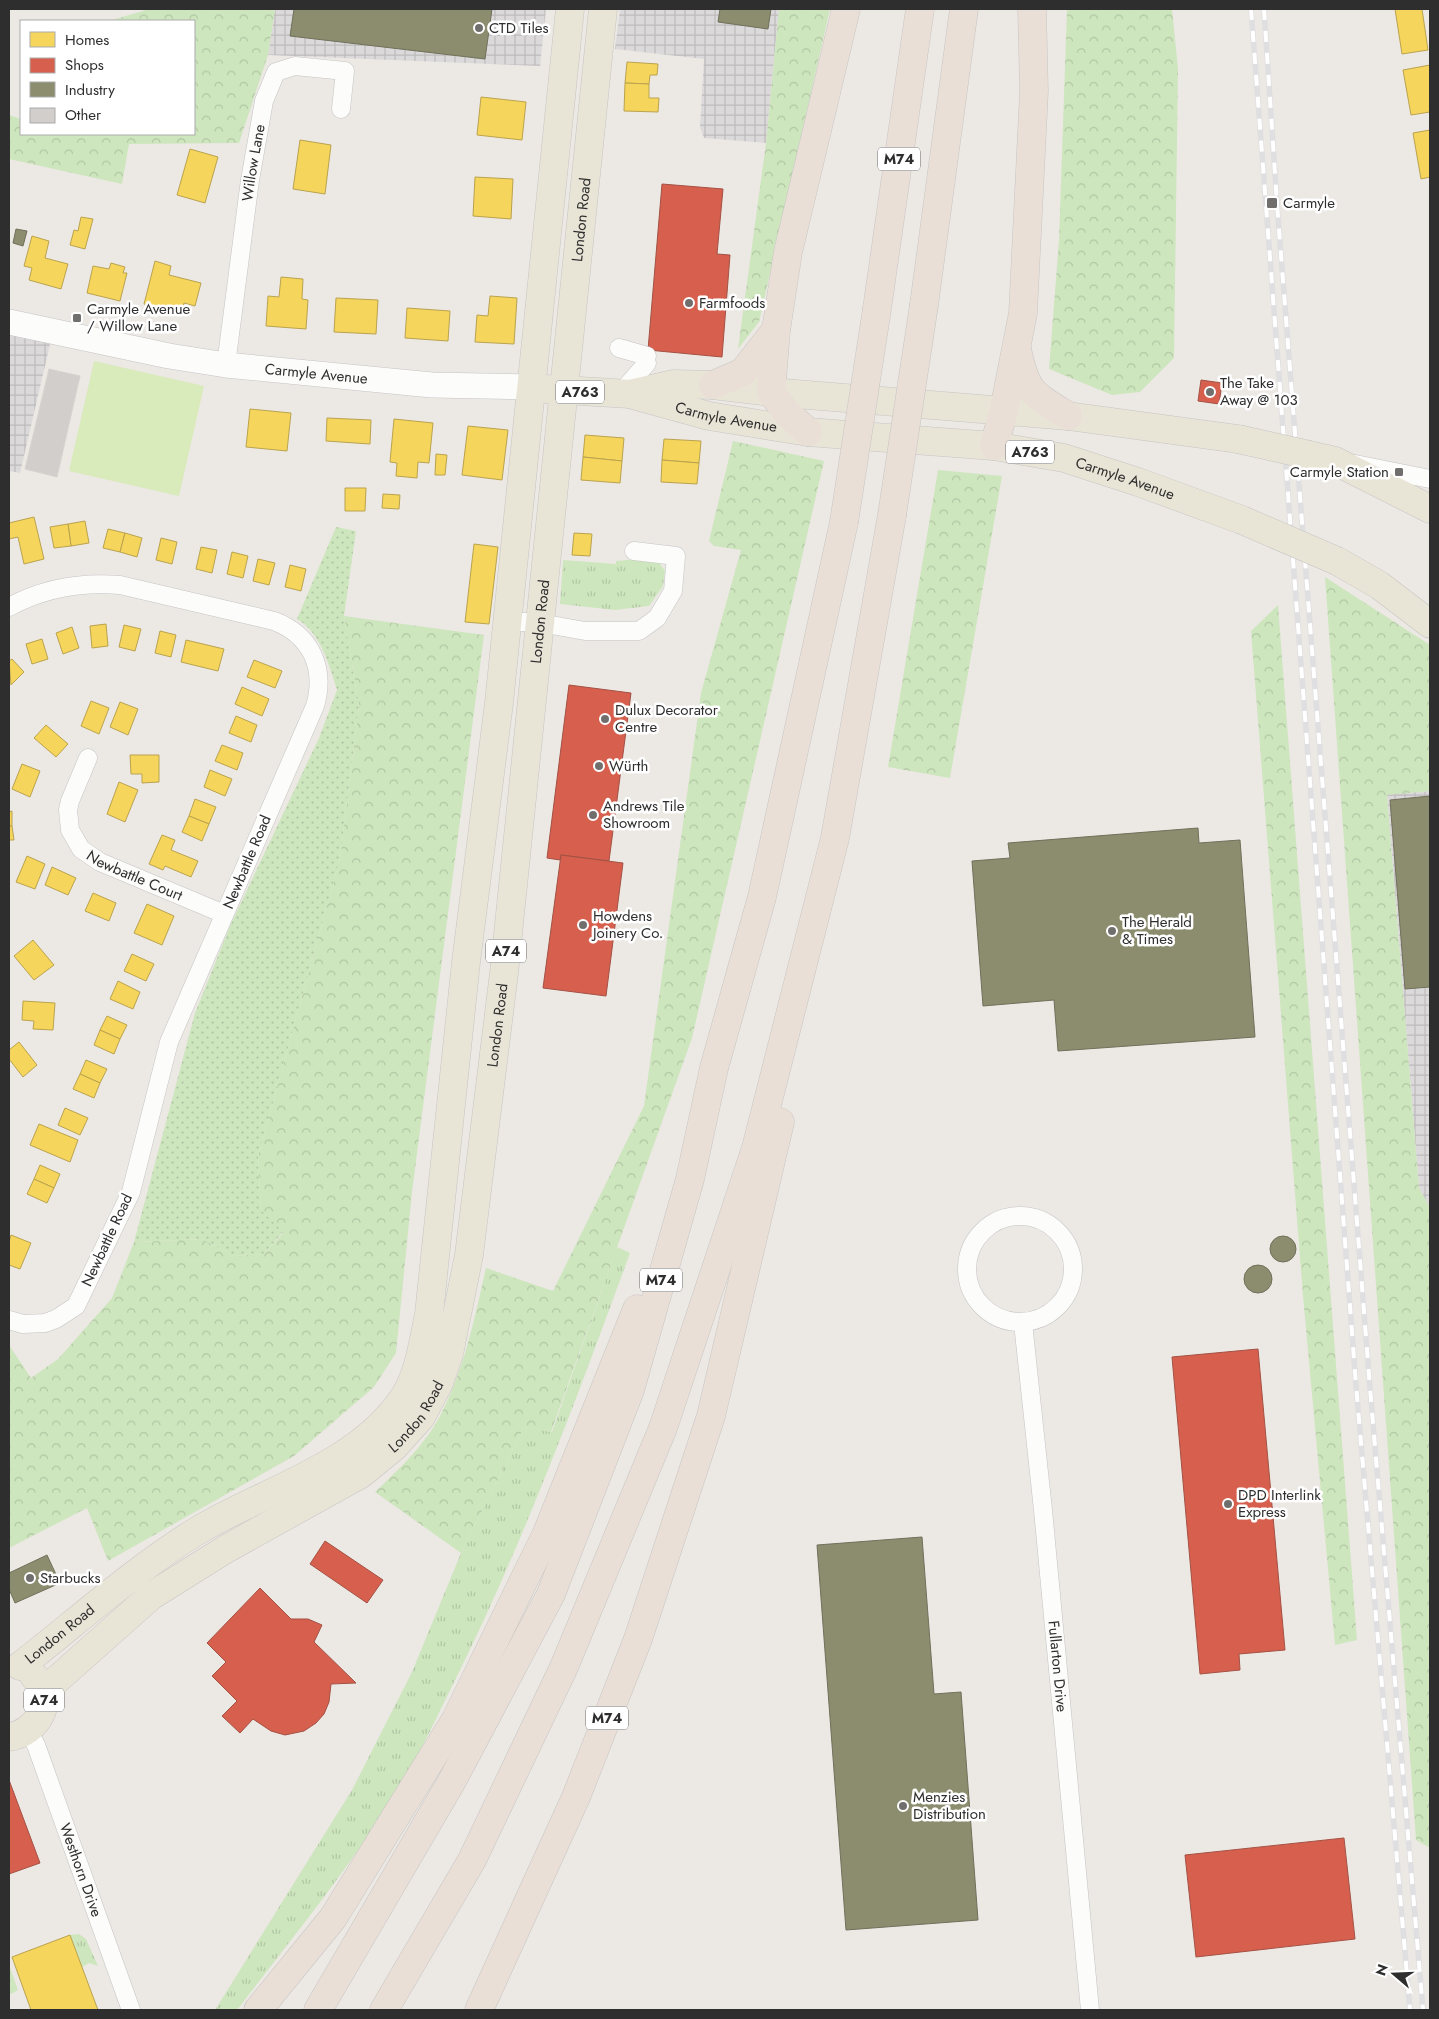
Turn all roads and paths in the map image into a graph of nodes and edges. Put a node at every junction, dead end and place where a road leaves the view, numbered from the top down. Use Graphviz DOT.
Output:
graph roads {
  1 [pos="570,9"];
  2 [pos="603,9"];
  3 [pos="846,9"];
  4 [pos="920,9"];
  5 [pos="964,9"];
  6 [pos="1032,9"];
  7 [pos="341,109"];
  8 [pos="9,322"];
  9 [pos="776,330"];
  10 [pos="1017,347"];
  11 [pos="619,348"];
  12 [pos="226,365"];
  13 [pos="713,384"];
  14 [pos="530,387"];
  15 [pos="564,391"];
  16 [pos="771,392"];
  17 [pos="625,394"];
  18 [pos="1004,410"];
  19 [pos="1068,416"];
  20 [pos="808,432"];
  21 [pos="994,446"];
  22 [pos="1335,461"];
  23 [pos="1430,478"];
  24 [pos="1430,509"];
  25 [pos="634,551"];
  26 [pos="9,607"];
  27 [pos="1426,619"];
  28 [pos="506,621"];
  29 [pos="540,623"];
  30 [pos="88,758"];
  31 [pos="835,838"];
  32 [pos="224,914"];
  33 [pos="690,1179"];
  34 [pos="9,1320"];
  35 [pos="1023,1323"];
  36 [pos="15,1665"];
  37 [pos="43,1692"];
  38 [pos="18,1734"];
  39 [pos="131,2010"];
  40 [pos="258,2010"];
  41 [pos="318,2010"];
  42 [pos="384,2010"];
  43 [pos="479,2010"];
  44 [pos="1090,2010"];
  1 -- 14 [label="main road, London Road / A74"];
  2 -- 15 [label="main road, London Road / A74"];
  3 -- 9 [label="highway"];
  4 -- 33 [label="highway, M74, bridge"];
  5 -- 31 [label="highway, M74, bridge"];
  6 -- 10 [label="highway"];
  7 -- 12 [label="street, Willow Lane"];
  8 -- 12 [label="main road, Carmyle Avenue"];
  9 -- 13 [label="highway"];
  9 -- 16 [label="highway"];
  10 -- 18 [label="highway"];
  10 -- 19 [label="highway, A763"];
  11 -- 17 [label="street"];
  12 -- 14 [label="main road, Carmyle Avenue"];
  13 -- 16 [label="main road, Carmyle Avenue / A763"];
  13 -- 17 [label="main road, Carmyle Avenue / A763"];
  14 -- 15 [label="main road, Carmyle Avenue / A763"];
  14 -- 28 [label="main road, London Road / A74"];
  15 -- 17 [label="main road, Carmyle Avenue / A763"];
  15 -- 29 [label="main road, London Road / A74"];
  16 -- 18 [label="main road, Carmyle Avenue / A763"];
  16 -- 20 [label="highway"];
  17 -- 20 [label="main road, Carmyle Avenue / A763"];
  18 -- 19 [label="main road, Carmyle Avenue / A763"];
  18 -- 21 [label="highway"];
  19 -- 22 [label="main road, Carmyle Avenue / A763, bridge"];
  20 -- 21 [label="main road, Carmyle Avenue / A763"];
  21 -- 27 [label="main road, Carmyle Avenue / A763, bridge"];
  22 -- 23 [label="street"];
  22 -- 24 [label="main road, Carmyle Avenue / A763"];
  25 -- 29 [label="street"];
  26 -- 32 [label="street, Newbattle Road"];
  28 -- 29 [label="street"];
  28 -- 36 [label="main road, London Road / A74"];
  29 -- 37 [label="main road, London Road / A74"];
  30 -- 32 [label="street, Newbattle Court"];
  31 -- 42 [label="highway, M74"];
  31 -- 43 [label="highway, M74"];
  32 -- 34 [label="street, Newbattle Road"];
  33 -- 40 [label="highway, M74"];
  33 -- 41 [label="highway, M74"];
  35 -- 35 [label="street"];
  35 -- 44 [label="street, Fullarton Drive"];
  36 -- 37 [label="main road, London Road / A74"];
  37 -- 38 [label="main road, A74"];
  38 -- 39 [label="street, Westhorn Drive"];
}
